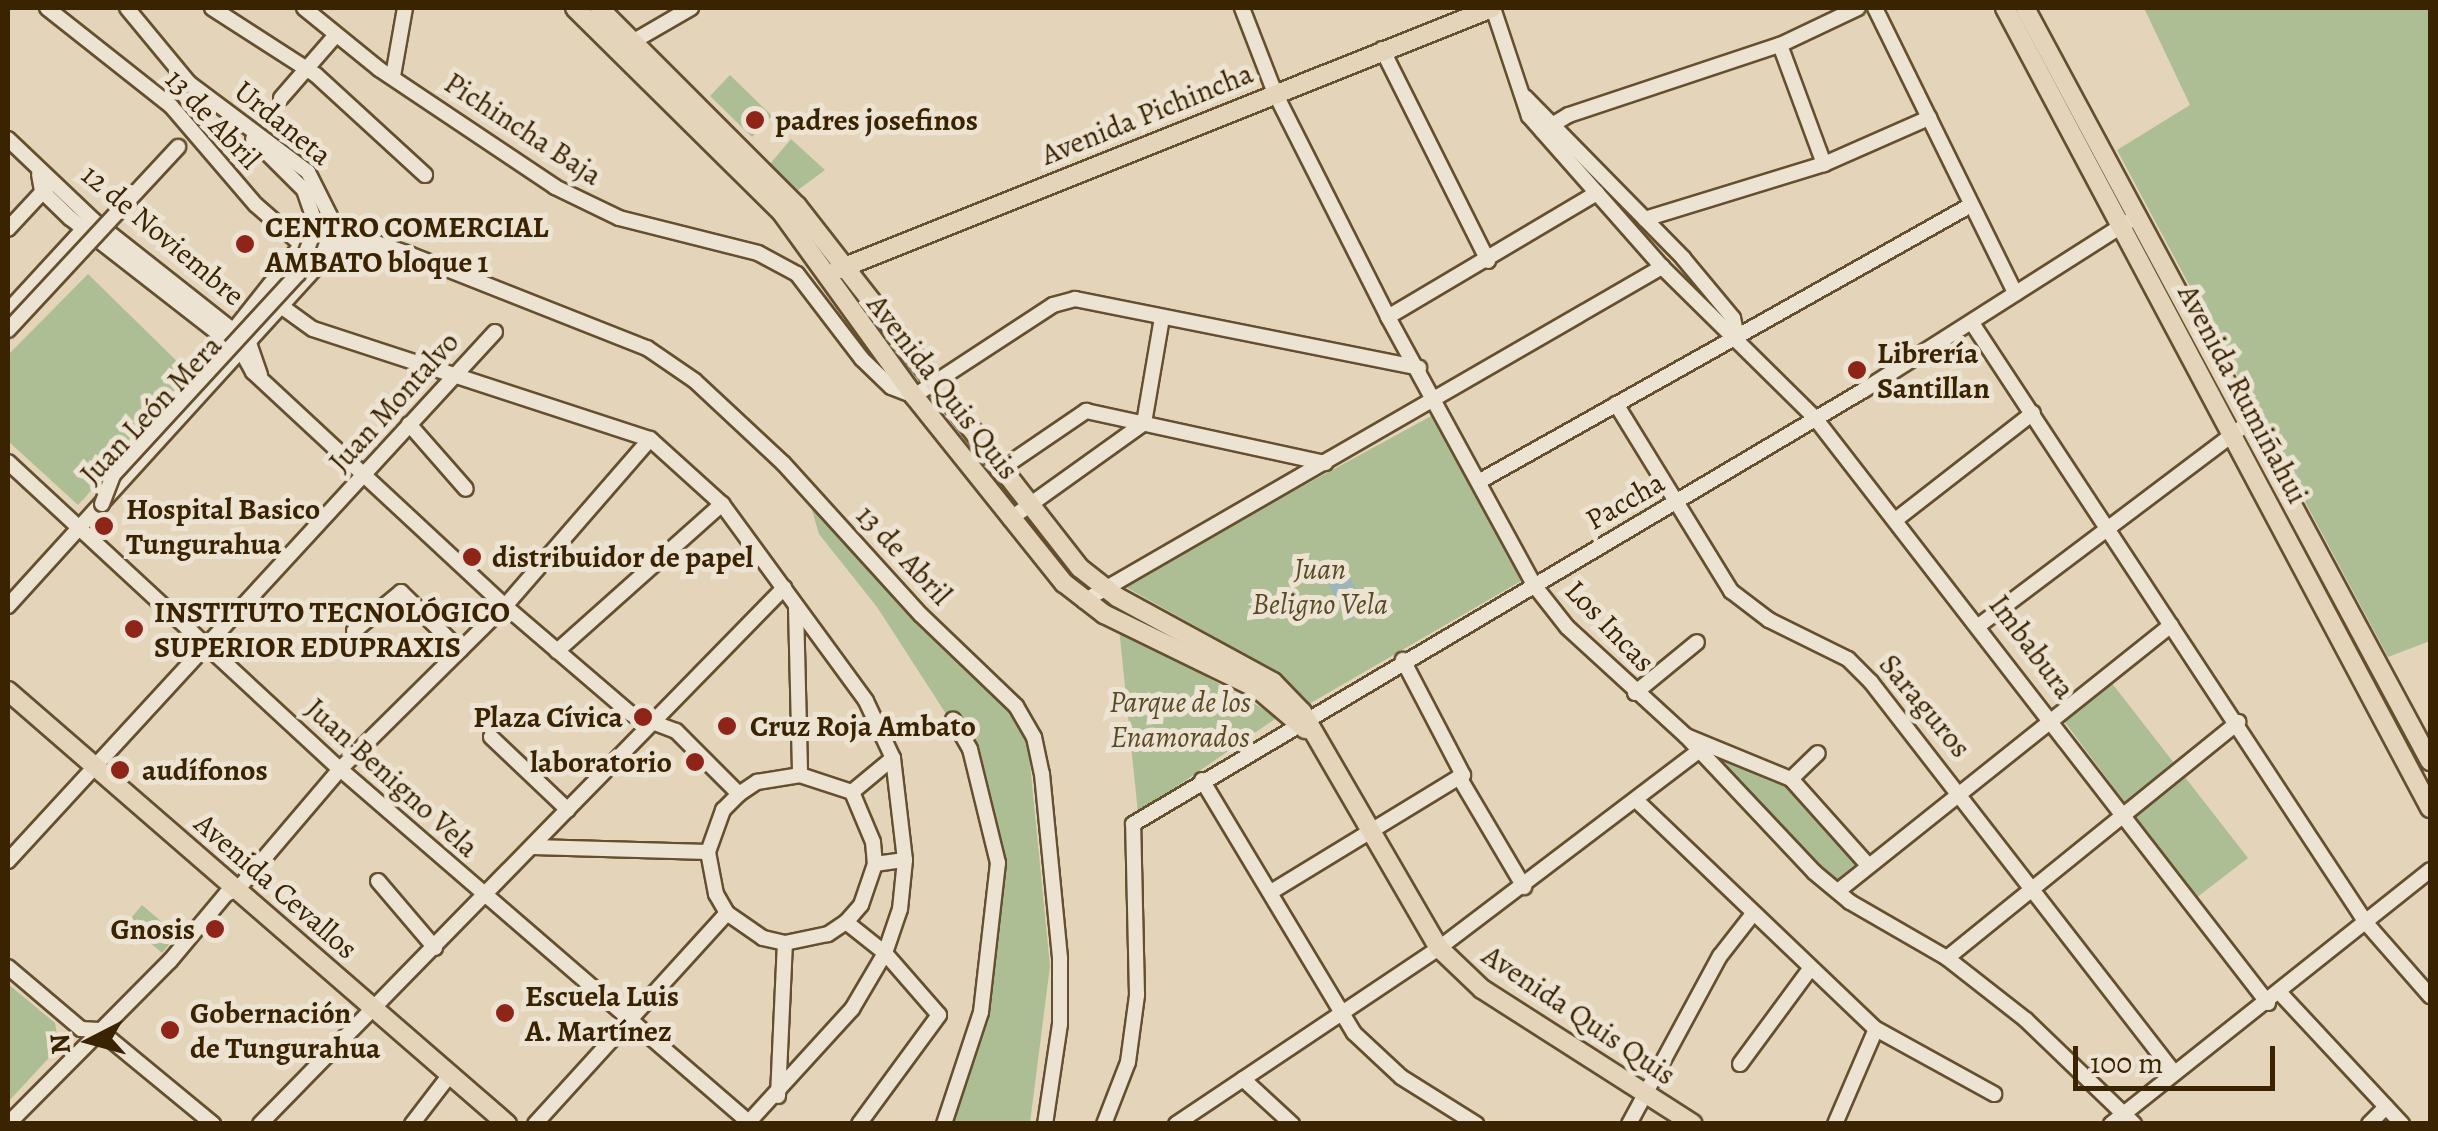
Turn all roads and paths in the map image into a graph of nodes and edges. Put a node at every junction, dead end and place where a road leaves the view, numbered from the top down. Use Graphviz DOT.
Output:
graph roads {
  1 [pos="47,8"];
  2 [pos="127,8"];
  3 [pos="212,8"];
  4 [pos="304,8"];
  5 [pos="405,8"];
  6 [pos="575,8"];
  7 [pos="599,8"];
  8 [pos="691,8"];
  9 [pos="1242,8"];
  10 [pos="1493,8"];
  11 [pos="1858,8"];
  12 [pos="1875,8"];
  13 [pos="2005,8"];
  14 [pos="2025,8"];
  15 [pos="335,36"];
  16 [pos="634,40"];
  17 [pos="1780,45"];
  18 [pos="1382,49"];
  19 [pos="307,69"];
  20 [pos="393,76"];
  21 [pos="1275,93"];
  22 [pos="280,98"];
  23 [pos="230,116"];
  24 [pos="1929,118"];
  25 [pos="1547,127"];
  26 [pos="190,131"];
  27 [pos="8,139"];
  28 [pos="1824,164"];
  29 [pos="39,174"];
  30 [pos="425,174"];
  31 [pos="54,179"];
  32 [pos="42,191"];
  33 [pos="1597,193"];
  34 [pos="1971,205"];
  35 [pos="2138,216"];
  36 [pos="1645,219"];
  37 [pos="88,224"];
  38 [pos="2120,226"];
  39 [pos="313,227"];
  40 [pos="8,229"];
  41 [pos="337,230"];
  42 [pos="291,232"];
  43 [pos="303,246"];
  44 [pos="382,246"];
  45 [pos="332,250"];
  46 [pos="1488,261"];
  47 [pos="845,266"];
  48 [pos="1662,267"];
  49 [pos="823,276"];
  50 [pos="2015,293"];
  51 [pos="281,306"];
  52 [pos="8,311"];
  53 [pos="1388,317"];
  54 [pos="1162,318"];
  55 [pos="1972,322"];
  56 [pos="8,330"];
  57 [pos="234,331"];
  58 [pos="495,332"];
  59 [pos="1738,337"];
  60 [pos="245,348"];
  61 [pos="1419,368"];
  62 [pos="453,370"];
  63 [pos="256,374"];
  64 [pos="216,381"];
  65 [pos="934,385"];
  66 [pos="914,396"];
  67 [pos="1437,402"];
  68 [pos="1616,404"];
  69 [pos="2032,413"];
  70 [pos="1815,418"];
  71 [pos="408,424"];
  72 [pos="1144,424"];
  73 [pos="2242,427"];
  74 [pos="650,439"];
  75 [pos="8,462"];
  76 [pos="1325,463"];
  77 [pos="998,471"];
  78 [pos="367,474"];
  79 [pos="1480,481"];
  80 [pos="466,489"];
  81 [pos="102,504"];
  82 [pos="722,504"];
  83 [pos="1673,506"];
  84 [pos="1028,508"];
  85 [pos="1898,518"];
  86 [pos="1010,519"];
  87 [pos="2108,525"];
  88 [pos="79,529"];
  89 [pos="1534,585"];
  90 [pos="1102,586"];
  91 [pos="784,588"];
  92 [pos="1084,600"];
  93 [pos="8,606"];
  94 [pos="505,606"];
  95 [pos="796,607"];
  96 [pos="1981,624"];
  97 [pos="2171,625"];
  98 [pos="354,631"];
  99 [pos="1696,642"];
  100 [pos="206,647"];
  101 [pos="460,650"];
  102 [pos="557,651"];
  103 [pos="1403,660"];
  104 [pos="8,691"];
  105 [pos="1635,693"];
  106 [pos="8,706"];
  107 [pos="953,720"];
  108 [pos="2052,720"];
  109 [pos="651,722"];
  110 [pos="1303,722"];
  111 [pos="2238,722"];
  112 [pos="491,736"];
  113 [pos="1686,736"];
  114 [pos="1696,753"];
  115 [pos="1818,753"];
  116 [pos="894,758"];
  117 [pos="2430,761"];
  118 [pos="340,768"];
  119 [pos="91,770"];
  120 [pos="800,776"];
  121 [pos="1461,776"];
  122 [pos="1791,779"];
  123 [pos="1202,780"];
  124 [pos="1961,791"];
  125 [pos="852,792"];
  126 [pos="738,794"];
  127 [pos="1636,800"];
  128 [pos="2430,808"];
  129 [pos="568,810"];
  130 [pos="2122,813"];
  131 [pos="1372,836"];
  132 [pos="533,847"];
  133 [pos="708,852"];
  134 [pos="905,860"];
  135 [pos="8,861"];
  136 [pos="1866,863"];
  137 [pos="874,864"];
  138 [pos="2430,870"];
  139 [pos="378,881"];
  140 [pos="2034,885"];
  141 [pos="1524,887"];
  142 [pos="232,891"];
  143 [pos="1272,892"];
  144 [pos="1838,892"];
  145 [pos="486,898"];
  146 [pos="728,913"];
  147 [pos="1752,915"];
  148 [pos="846,922"];
  149 [pos="2366,924"];
  150 [pos="785,942"];
  151 [pos="434,948"];
  152 [pos="1439,948"];
  153 [pos="885,953"];
  154 [pos="1947,958"];
  155 [pos="8,967"];
  156 [pos="1810,969"];
  157 [pos="2430,996"];
  158 [pos="2274,998"];
  159 [pos="369,1010"];
  160 [pos="1342,1016"];
  161 [pos="630,1020"];
  162 [pos="1876,1029"];
  163 [pos="99,1030"];
  164 [pos="1740,1064"];
  165 [pos="2174,1073"];
  166 [pos="1243,1079"];
  167 [pos="445,1081"];
  168 [pos="1642,1094"];
  169 [pos="1994,1094"];
  170 [pos="778,1096"];
  171 [pos="2386,1107"];
  172 [pos="2130,1118"];
  173 [pos="749,1123"];
  174 [pos="8,1124"];
  175 [pos="213,1124"];
  176 [pos="260,1124"];
  177 [pos="412,1124"];
  178 [pos="494,1124"];
  179 [pos="507,1124"];
  180 [pos="535,1124"];
  181 [pos="859,1124"];
  182 [pos="944,1124"];
  183 [pos="1045,1124"];
  184 [pos="1104,1124"];
  185 [pos="1176,1124"];
  186 [pos="1292,1124"];
  187 [pos="1476,1124"];
  188 [pos="1629,1124"];
  189 [pos="1693,1124"];
  190 [pos="1835,1124"];
  191 [pos="2111,1124"];
  192 [pos="2369,1124"];
  193 [pos="2402,1124"];
  1 -- 26 [label="street, 13 de Abril"];
  2 -- 23 [label="street, Urdaneta"];
  3 -- 19 [label="street"];
  4 -- 15 [label="street, Pichincha Baja"];
  5 -- 20 [label="street"];
  6 -- 49 [label="main road, Avenida Quis Quis"];
  7 -- 16 [label="main road, Avenida Quis Quis"];
  8 -- 16 [label="street"];
  9 -- 21 [label="street, Los Incas"];
  10 -- 18 [label="main road, Avenida Pichincha"];
  10 -- 25 [label="street, Imbabura"];
  11 -- 17 [label="street"];
  12 -- 24 [label="street"];
  13 -- 38 [label="main road, Avenida Rumiñahui"];
  14 -- 35 [label="main road, Avenida Rumiñahui"];
  15 -- 19 [label="street"];
  15 -- 20 [label="street, Pichincha Baja"];
  16 -- 47 [label="main road, Avenida Quis Quis"];
  17 -- 25 [label="street"];
  17 -- 28 [label="street"];
  18 -- 21 [label="main road, Avenida Pichincha"];
  18 -- 46 [label="street"];
  19 -- 22 [label="street"];
  19 -- 30 [label="street"];
  20 -- 66 [label="street, Pichincha Baja"];
  21 -- 47 [label="main road, Avenida Pichincha"];
  21 -- 53 [label="street, Los Incas"];
  23 -- 39 [label="street"];
  23 -- 41 [label="street, Urdaneta"];
  24 -- 28 [label="street"];
  24 -- 34 [label="street"];
  25 -- 33 [label="street, Imbabura"];
  25 -- 36 [label="street, Imbabura"];
  26 -- 42 [label="street, 13 de Abril"];
  26 -- 56 [label="street, bridge"];
  27 -- 29 [label="street, 12 de Noviembre"];
  28 -- 36 [label="street"];
  29 -- 31 [label="street, 12 de Noviembre"];
  29 -- 32 [label="street, 12 de Noviembre"];
  31 -- 32 [label="street"];
  31 -- 37 [label="street, 12 de Noviembre"];
  32 -- 37 [label="street, 12 de Noviembre"];
  32 -- 40 [label="street"];
  33 -- 46 [label="street"];
  33 -- 48 [label="street, Imbabura"];
  34 -- 50 [label="street"];
  34 -- 59 [label="street"];
  35 -- 38 [label="street, Paccha"];
  35 -- 73 [label="main road, Avenida Rumiñahui"];
  36 -- 59 [label="street, Imbabura"];
  37 -- 52 [label="street"];
  37 -- 57 [label="street, 12 de Noviembre"];
  37 -- 60 [label="street, 12 de Noviembre"];
  38 -- 50 [label="street, Paccha"];
  38 -- 73 [label="main road, Avenida Rumiñahui"];
  39 -- 41 [label="street, 13 de Abril"];
  39 -- 42 [label="street, 13 de Abril"];
  39 -- 43 [label="street, Juan León Mera"];
  39 -- 81 [label="street, bridge"];
  41 -- 44 [label="street, 13 de Abril"];
  41 -- 45 [label="street"];
  42 -- 43 [label="street, 13 de Abril"];
  43 -- 45 [label="street, 13 de Abril"];
  43 -- 57 [label="street, Juan León Mera"];
  44 -- 45 [label="street, 13 de Abril"];
  44 -- 183 [label="street, 13 de Abril"];
  45 -- 51 [label="street, Juan León Mera"];
  46 -- 53 [label="street"];
  47 -- 49 [label="main road, Avenida Pichincha"];
  47 -- 65 [label="main road, Avenida Quis Quis"];
  48 -- 59 [label="street, Imbabura"];
  48 -- 67 [label="street"];
  49 -- 66 [label="main road, Avenida Quis Quis"];
  50 -- 55 [label="street, Paccha"];
  51 -- 60 [label="street, Juan León Mera"];
  51 -- 62 [label="street"];
  53 -- 61 [label="street, Los Incas"];
  54 -- 61 [label="street"];
  54 -- 65 [label="street"];
  54 -- 72 [label="street"];
  55 -- 69 [label="street"];
  55 -- 70 [label="street, Paccha"];
  57 -- 60 [label="street, 12 de Noviembre"];
  58 -- 62 [label="street, Juan Montalvo"];
  59 -- 68 [label="street"];
  59 -- 70 [label="street, Imbabura"];
  60 -- 63 [label="street"];
  60 -- 64 [label="street, Juan León Mera"];
  61 -- 67 [label="street, Los Incas"];
  62 -- 71 [label="street, Juan Montalvo"];
  62 -- 74 [label="street"];
  63 -- 64 [label="street"];
  63 -- 78 [label="street"];
  64 -- 81 [label="street, Juan León Mera"];
  65 -- 66 [label="street"];
  65 -- 77 [label="main road, Avenida Quis Quis"];
  66 -- 86 [label="main road, Avenida Quis Quis"];
  67 -- 76 [label="street"];
  67 -- 79 [label="street, Los Incas"];
  68 -- 79 [label="street"];
  68 -- 83 [label="street, Saraguros"];
  69 -- 85 [label="street"];
  69 -- 87 [label="street"];
  70 -- 83 [label="street, Paccha"];
  70 -- 85 [label="street, Imbabura"];
  71 -- 78 [label="street, Juan Montalvo"];
  71 -- 80 [label="street"];
  72 -- 76 [label="street"];
  72 -- 77 [label="street"];
  72 -- 84 [label="street"];
  73 -- 87 [label="street"];
  73 -- 117 [label="main road, Avenida Rumiñahui"];
  73 -- 128 [label="main road, Avenida Rumiñahui"];
  74 -- 82 [label="street"];
  74 -- 94 [label="street"];
  75 -- 88 [label="street, Juan Benigno Vela"];
  76 -- 90 [label="street"];
  77 -- 84 [label="main road, Avenida Quis Quis"];
  78 -- 94 [label="street"];
  78 -- 100 [label="street, Juan Montalvo"];
  79 -- 89 [label="street, Los Incas"];
  81 -- 88 [label="street, Juan León Mera"];
  82 -- 91 [label="street"];
  82 -- 102 [label="street"];
  83 -- 89 [label="street, Paccha"];
  83 -- 124 [label="street, Saraguros"];
  84 -- 86 [label="street"];
  84 -- 90 [label="main road, Avenida Quis Quis"];
  85 -- 96 [label="street, Imbabura"];
  86 -- 92 [label="main road, Avenida Quis Quis"];
  87 -- 96 [label="street"];
  87 -- 97 [label="street"];
  88 -- 93 [label="street, Juan León Mera"];
  88 -- 100 [label="street, Juan Benigno Vela"];
  89 -- 103 [label="street, Paccha"];
  89 -- 105 [label="street, Los Incas"];
  90 -- 92 [label="street"];
  90 -- 110 [label="main road, Avenida Quis Quis"];
  91 -- 95 [label="street"];
  91 -- 109 [label="street"];
  92 -- 110 [label="main road, Avenida Quis Quis"];
  94 -- 101 [label="street"];
  94 -- 102 [label="street"];
  95 -- 116 [label="street"];
  95 -- 120 [label="street"];
  96 -- 108 [label="street, Imbabura"];
  97 -- 108 [label="street"];
  97 -- 111 [label="street"];
  98 -- 101 [label="street"];
  99 -- 105 [label="street"];
  100 -- 118 [label="street, Juan Benigno Vela"];
  100 -- 119 [label="street, Juan Montalvo"];
  101 -- 118 [label="street"];
  102 -- 109 [label="street"];
  103 -- 110 [label="street, Paccha"];
  103 -- 121 [label="street"];
  104 -- 119 [label="main road, Avenida Cevallos"];
  105 -- 113 [label="street, Los Incas"];
  106 -- 119 [label="main road, Avenida Cevallos"];
  107 -- 182 [label="street"];
  108 -- 124 [label="street"];
  108 -- 130 [label="street, Imbabura"];
  109 -- 126 [label="street"];
  109 -- 129 [label="street"];
  110 -- 123 [label="street, Paccha"];
  110 -- 131 [label="main road, Avenida Quis Quis"];
  111 -- 130 [label="street"];
  111 -- 149 [label="street"];
  112 -- 129 [label="street"];
  113 -- 114 [label="street, Los Incas"];
  113 -- 122 [label="street"];
  114 -- 127 [label="street"];
  114 -- 144 [label="street, Los Incas"];
  115 -- 122 [label="street"];
  116 -- 125 [label="street"];
  116 -- 134 [label="street"];
  118 -- 142 [label="street"];
  118 -- 145 [label="street, Juan Benigno Vela"];
  119 -- 135 [label="street, Juan Montalvo"];
  119 -- 142 [label="main road, Avenida Cevallos"];
  120 -- 125 [label="street"];
  120 -- 126 [label="street"];
  121 -- 131 [label="street"];
  121 -- 141 [label="street"];
  122 -- 136 [label="street"];
  123 -- 143 [label="street"];
  123 -- 184 [label="street, Paccha"];
  124 -- 136 [label="street"];
  124 -- 140 [label="street, Saraguros"];
  125 -- 137 [label="street"];
  126 -- 133 [label="street"];
  127 -- 141 [label="street"];
  127 -- 147 [label="street"];
  129 -- 132 [label="street"];
  130 -- 140 [label="street"];
  130 -- 158 [label="street, Imbabura"];
  131 -- 143 [label="street"];
  131 -- 152 [label="main road, Avenida Quis Quis"];
  132 -- 133 [label="street"];
  132 -- 145 [label="street"];
  133 -- 146 [label="street"];
  134 -- 137 [label="street"];
  134 -- 153 [label="street"];
  136 -- 144 [label="street"];
  137 -- 148 [label="street"];
  138 -- 149 [label="street"];
  139 -- 151 [label="street"];
  140 -- 154 [label="street"];
  140 -- 165 [label="street, Saraguros"];
  141 -- 152 [label="street"];
  142 -- 159 [label="main road, Avenida Cevallos"];
  142 -- 163 [label="street"];
  143 -- 160 [label="street"];
  144 -- 154 [label="street, Los Incas"];
  145 -- 151 [label="street"];
  145 -- 161 [label="street, Juan Benigno Vela"];
  146 -- 150 [label="street"];
  146 -- 161 [label="street"];
  147 -- 156 [label="street"];
  147 -- 168 [label="street"];
  148 -- 150 [label="street"];
  148 -- 153 [label="street"];
  149 -- 157 [label="street"];
  149 -- 158 [label="street"];
  150 -- 170 [label="street"];
  151 -- 159 [label="street"];
  152 -- 160 [label="street"];
  152 -- 168 [label="main road, Avenida Quis Quis"];
  153 -- 170 [label="street"];
  153 -- 181 [label="street"];
  154 -- 172 [label="street, Los Incas"];
  155 -- 163 [label="street"];
  156 -- 162 [label="street"];
  156 -- 164 [label="street"];
  158 -- 165 [label="street"];
  158 -- 171 [label="street, Imbabura"];
  159 -- 167 [label="main road, Avenida Cevallos"];
  159 -- 176 [label="street"];
  159 -- 179 [label="main road, Avenida Cevallos"];
  160 -- 166 [label="street"];
  160 -- 187 [label="street"];
  161 -- 173 [label="street, Juan Benigno Vela"];
  161 -- 180 [label="street"];
  162 -- 169 [label="street"];
  162 -- 190 [label="street"];
  163 -- 174 [label="street"];
  163 -- 175 [label="street"];
  165 -- 172 [label="street"];
  166 -- 185 [label="street"];
  166 -- 186 [label="street"];
  167 -- 177 [label="street"];
  167 -- 178 [label="main road, Avenida Cevallos"];
  168 -- 188 [label="street"];
  168 -- 189 [label="main road, Avenida Quis Quis"];
  170 -- 173 [label="street"];
  171 -- 192 [label="street"];
  171 -- 193 [label="street, Imbabura"];
  172 -- 191 [label="street"];
}
